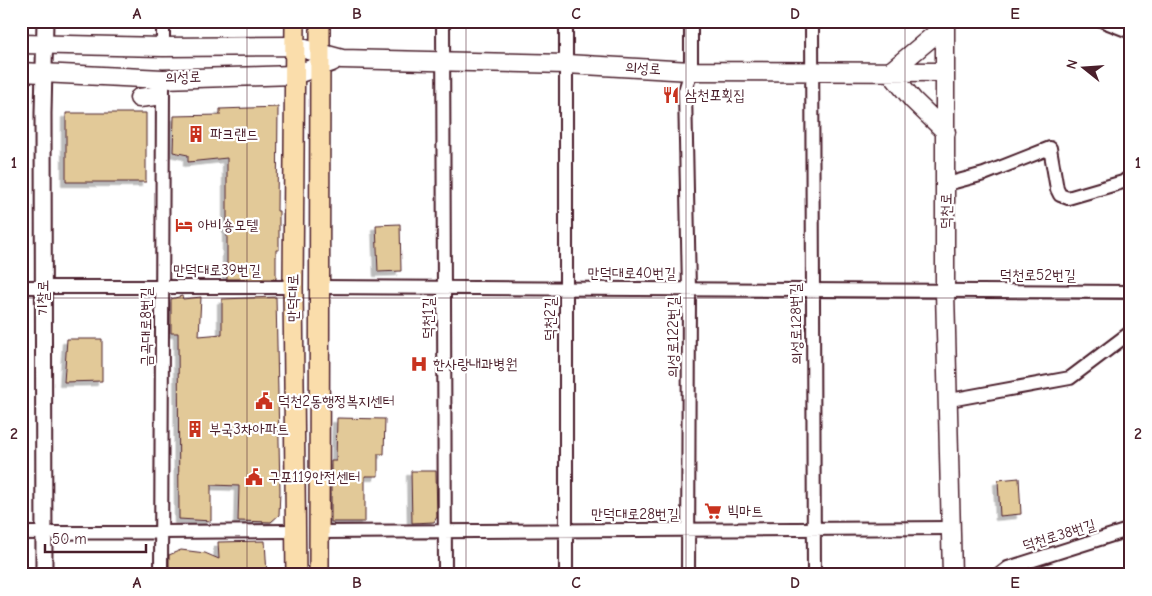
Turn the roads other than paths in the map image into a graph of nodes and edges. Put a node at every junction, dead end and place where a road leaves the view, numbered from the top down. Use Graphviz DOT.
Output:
graph roads {
  1 [pos="45,21"];
  2 [pos="163,21"];
  3 [pos="295,21"];
  4 [pos="320,21"];
  5 [pos="443,21"];
  6 [pos="566,21"];
  7 [pos="691,21"];
  8 [pos="812,21"];
  9 [pos="1102,21"];
  10 [pos="945,23"];
  11 [pos="1131,32"];
  12 [pos="21,44"];
  13 [pos="43,44"];
  14 [pos="294,46"];
  15 [pos="220,48"];
  16 [pos="171,51"];
  17 [pos="320,60"];
  18 [pos="444,62"];
  19 [pos="566,64"];
  20 [pos="691,70"];
  21 [pos="21,72"];
  22 [pos="890,72"];
  23 [pos="945,72"];
  24 [pos="43,73"];
  25 [pos="811,73"];
  26 [pos="294,75"];
  27 [pos="217,76"];
  28 [pos="163,79"];
  29 [pos="139,98"];
  30 [pos="946,132"];
  31 [pos="1131,176"];
  32 [pos="947,184"];
  33 [pos="43,286"];
  34 [pos="162,286"];
  35 [pos="21,287"];
  36 [pos="293,287"];
  37 [pos="318,287"];
  38 [pos="444,287"];
  39 [pos="566,289"];
  40 [pos="812,289"];
  41 [pos="689,290"];
  42 [pos="945,291"];
  43 [pos="1131,292"];
  44 [pos="1131,332"];
  45 [pos="950,400"];
  46 [pos="952,528"];
  47 [pos="814,529"];
  48 [pos="1131,529"];
  49 [pos="566,530"];
  50 [pos="689,530"];
  51 [pos="296,531"];
  52 [pos="445,531"];
  53 [pos="319,532"];
  54 [pos="21,533"];
  55 [pos="45,533"];
  56 [pos="161,533"];
  57 [pos="954,574"];
  58 [pos="44,575"];
  59 [pos="160,575"];
  60 [pos="296,575"];
  61 [pos="319,575"];
  62 [pos="445,575"];
  63 [pos="566,575"];
  64 [pos="688,575"];
  65 [pos="814,575"];
  66 [pos="999,575"];
  1 -- 13 [label="street, 기찰로"];
  2 -- 16 [label="street"];
  3 -- 14 [label="main road, 만덕대로"];
  4 -- 17 [label="main road, 만덕대로"];
  5 -- 18 [label="street, 덕천1길"];
  6 -- 19 [label="street, 덕천2길"];
  7 -- 20 [label="street, 의성로122번길"];
  8 -- 25 [label="street, 의성로128번길"];
  9 -- 11 [label="street"];
  10 -- 22 [label="main road"];
  10 -- 23 [label="main road, 덕천로"];
  12 -- 13 [label="main road, 의성로"];
  13 -- 16 [label="main road, 의성로"];
  13 -- 24 [label="street, 기찰로"];
  14 -- 15 [label="main road"];
  14 -- 17 [label="main road"];
  14 -- 26 [label="main road, 만덕대로"];
  15 -- 16 [label="main road, 의성로"];
  15 -- 27 [label="main road"];
  17 -- 18 [label="main road, 의성로"];
  17 -- 26 [label="main road, 의성로"];
  17 -- 37 [label="main road, 만덕대로"];
  18 -- 19 [label="main road, 의성로"];
  18 -- 38 [label="street, 덕천1길"];
  19 -- 20 [label="main road, 의성로"];
  19 -- 39 [label="street, 덕천2길"];
  20 -- 25 [label="main road, 의성로"];
  20 -- 41 [label="street, 의성로122번길"];
  21 -- 24 [label="main road, 의성로"];
  22 -- 23 [label="main road, 의성로"];
  22 -- 25 [label="main road, 의성로"];
  22 -- 30 [label="main road"];
  23 -- 30 [label="main road, 덕천로"];
  24 -- 28 [label="main road, 의성로"];
  24 -- 33 [label="street, 기찰로"];
  25 -- 40 [label="street, 의성로128번길"];
  26 -- 27 [label="main road, 의성로"];
  26 -- 36 [label="main road, 만덕대로"];
  27 -- 28 [label="main road, 의성로"];
  28 -- 29 [label="main road"];
  28 -- 34 [label="street, 금곡대로8번길"];
  30 -- 32 [label="main road, 덕천로"];
  31 -- 32 [label="street"];
  32 -- 42 [label="main road, 덕천로"];
  33 -- 34 [label="street, 만덕대로39번길"];
  33 -- 35 [label="street, 만덕대로39번길"];
  33 -- 55 [label="street, 기찰로"];
  34 -- 36 [label="street, 만덕대로39번길"];
  34 -- 56 [label="street, 금곡대로8번길"];
  36 -- 51 [label="main road, 만덕대로"];
  37 -- 38 [label="street, 만덕대로40번길"];
  37 -- 53 [label="main road, 만덕대로"];
  38 -- 39 [label="street, 만덕대로40번길"];
  38 -- 52 [label="street, 덕천1길"];
  39 -- 41 [label="street, 만덕대로40번길"];
  39 -- 49 [label="street, 덕천2길"];
  40 -- 41 [label="street, 만덕대로40번길"];
  40 -- 42 [label="street, 만덕대로40번길"];
  40 -- 47 [label="street, 의성로128번길"];
  41 -- 50 [label="street, 의성로122번길"];
  42 -- 43 [label="street, 덕천로52번길"];
  42 -- 45 [label="main road, 덕천로"];
  44 -- 45 [label="street"];
  45 -- 46 [label="main road, 덕천로"];
  46 -- 47 [label="street, 만덕대로28번길"];
  46 -- 57 [label="main road, 덕천로"];
  47 -- 50 [label="street, 만덕대로28번길"];
  47 -- 65 [label="street, 의성로128번길"];
  48 -- 66 [label="street, 덕천로38번길"];
  49 -- 50 [label="street, 만덕대로28번길"];
  49 -- 52 [label="street, 만덕대로28번길"];
  49 -- 63 [label="street, 덕천2길"];
  50 -- 64 [label="street, 의성로122번길"];
  51 -- 56 [label="street"];
  51 -- 60 [label="main road, 만덕대로"];
  52 -- 53 [label="street, 만덕대로28번길"];
  52 -- 62 [label="street, 덕천1길"];
  53 -- 61 [label="main road, 만덕대로"];
  54 -- 55 [label="street"];
  55 -- 56 [label="street"];
  55 -- 58 [label="street, 기찰로"];
  56 -- 59 [label="street, 금곡대로8번길"];
}
